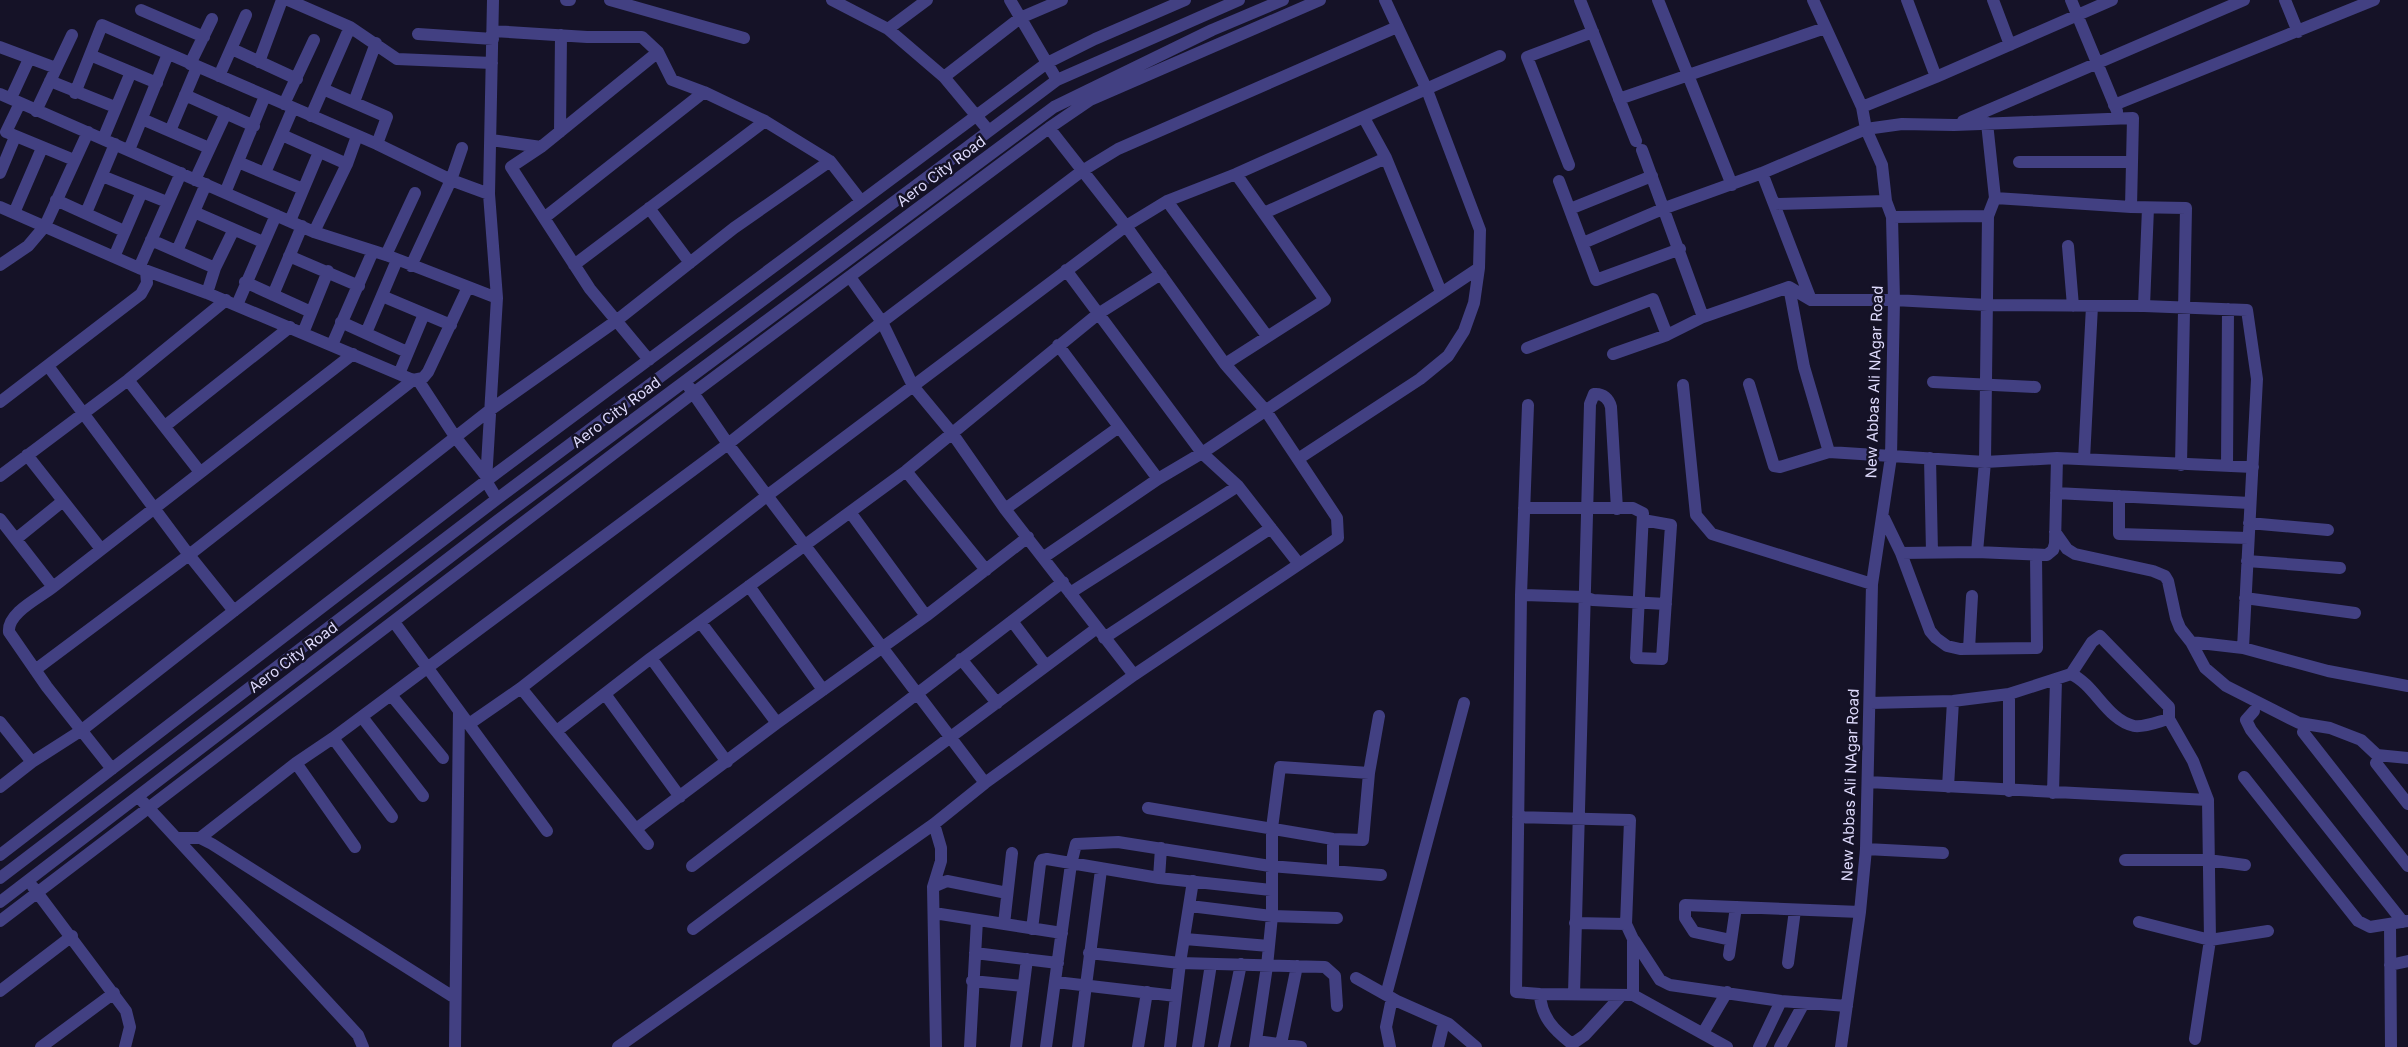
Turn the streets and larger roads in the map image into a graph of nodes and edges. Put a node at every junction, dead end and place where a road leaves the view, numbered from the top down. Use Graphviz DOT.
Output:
graph roads {
  1 [pos="282,0"];
  2 [pos="288,0"];
  3 [pos="493,0"];
  4 [pos="566,0"];
  5 [pos="570,0"];
  6 [pos="610,0"];
  7 [pos="832,0"];
  8 [pos="927,0"];
  9 [pos="1010,0"];
  10 [pos="1062,0"];
  11 [pos="1185,0"];
  12 [pos="1239,0"];
  13 [pos="1283,0"];
  14 [pos="1320,0"];
  15 [pos="1385,0"];
  16 [pos="1580,0"];
  17 [pos="1658,0"];
  18 [pos="1813,0"];
  19 [pos="1908,0"];
  20 [pos="1993,0"];
  21 [pos="2071,0"];
  22 [pos="2112,0"];
  23 [pos="2244,0"];
  24 [pos="2285,0"];
  25 [pos="2374,0"];
  26 [pos="141,10"];
  27 [pos="2077,14"];
  28 [pos="246,15"];
  29 [pos="1020,18"];
  30 [pos="212,19"];
  31 [pos="350,27"];
  32 [pos="1397,27"];
  33 [pos="1826,28"];
  34 [pos="888,29"];
  35 [pos="1593,32"];
  36 [pos="2298,32"];
  37 [pos="418,34"];
  38 [pos="72,35"];
  39 [pos="493,35"];
  40 [pos="561,35"];
  41 [pos="204,37"];
  42 [pos="744,38"];
  43 [pos="314,40"];
  44 [pos="376,43"];
  45 [pos="2010,46"];
  46 [pos="0,48"];
  47 [pos="232,49"];
  48 [pos="658,52"];
  49 [pos="168,54"];
  50 [pos="90,55"];
  51 [pos="1500,56"];
  52 [pos="29,58"];
  53 [pos="259,62"];
  54 [pos="492,63"];
  55 [pos="1047,63"];
  56 [pos="2096,63"];
  57 [pos="194,65"];
  58 [pos="56,68"];
  59 [pos="130,72"];
  60 [pos="1686,75"];
  61 [pos="219,76"];
  62 [pos="944,77"];
  63 [pos="1936,77"];
  64 [pos="296,79"];
  65 [pos="1057,80"];
  66 [pos="50,81"];
  67 [pos="157,82"];
  68 [pos="323,89"];
  69 [pos="1427,90"];
  70 [pos="704,92"];
  71 [pos="75,93"];
  72 [pos="185,95"];
  73 [pos="265,96"];
  74 [pos="10,98"];
  75 [pos="1619,99"];
  76 [pos="354,102"];
  77 [pos="2114,105"];
  78 [pos="288,106"];
  79 [pos="115,107"];
  80 [pos="1862,107"];
  81 [pos="36,111"];
  82 [pos="226,113"];
  83 [pos="976,115"];
  84 [pos="311,116"];
  85 [pos="1364,118"];
  86 [pos="142,119"];
  87 [pos="2120,119"];
  88 [pos="765,121"];
  89 [pos="1987,123"];
  90 [pos="1954,125"];
  91 [pos="254,126"];
  92 [pos="1049,128"];
  93 [pos="1866,128"];
  94 [pos="170,131"];
  95 [pos="88,132"];
  96 [pos="560,132"];
  97 [pos="989,132"];
  98 [pos="282,135"];
  99 [pos="357,136"];
  100 [pos="15,137"];
  101 [pos="103,139"];
  102 [pos="491,140"];
  103 [pos="115,144"];
  104 [pos="376,144"];
  105 [pos="541,147"];
  106 [pos="42,148"];
  107 [pos="209,148"];
  108 [pos="462,148"];
  109 [pos="129,150"];
  110 [pos="319,152"];
  111 [pos="1386,158"];
  112 [pos="74,160"];
  113 [pos="830,161"];
  114 [pos="238,162"];
  115 [pos="2019,162"];
  116 [pos="2132,162"];
  117 [pos="347,164"];
  118 [pos="1570,165"];
  119 [pos="1082,171"];
  120 [pos="0,173"];
  121 [pos="181,173"];
  122 [pos="265,173"];
  123 [pos="1236,174"];
  124 [pos="1762,174"];
  125 [pos="102,176"];
  126 [pos="1652,176"];
  127 [pos="451,180"];
  128 [pos="1558,181"];
  129 [pos="201,182"];
  130 [pos="1732,185"];
  131 [pos="303,189"];
  132 [pos="225,193"];
  133 [pos="415,193"];
  134 [pos="141,194"];
  135 [pos="490,194"];
  136 [pos="1995,198"];
  137 [pos="56,200"];
  138 [pos="861,201"];
  139 [pos="1167,201"];
  140 [pos="1886,201"];
  141 [pos="167,202"];
  142 [pos="1775,204"];
  143 [pos="0,207"];
  144 [pos="2131,207"];
  145 [pos="649,208"];
  146 [pos="1664,208"];
  147 [pos="2148,208"];
  148 [pos="1570,209"];
  149 [pos="194,212"];
  150 [pos="14,213"];
  151 [pos="86,213"];
  152 [pos="1264,213"];
  153 [pos="276,215"];
  154 [pos="1988,216"];
  155 [pos="1892,217"];
  156 [pos="544,218"];
  157 [pos="296,224"];
  158 [pos="45,226"];
  159 [pos="1126,226"];
  160 [pos="124,231"];
  161 [pos="234,231"];
  162 [pos="314,232"];
  163 [pos="151,240"];
  164 [pos="263,242"];
  165 [pos="1583,243"];
  166 [pos="2068,246"];
  167 [pos="832,248"];
  168 [pos="1680,249"];
  169 [pos="177,251"];
  170 [pos="373,251"];
  171 [pos="289,256"];
  172 [pos="114,257"];
  173 [pos="391,258"];
  174 [pos="690,263"];
  175 [pos="842,264"];
  176 [pos="0,265"];
  177 [pos="574,265"];
  178 [pos="411,266"];
  179 [pos="216,268"];
  180 [pos="1479,268"];
  181 [pos="143,269"];
  182 [pos="1066,270"];
  183 [pos="328,271"];
  184 [pos="1161,274"];
  185 [pos="850,277"];
  186 [pos="245,282"];
  187 [pos="359,286"];
  188 [pos="468,287"];
  189 [pos="1789,287"];
  190 [pos="1441,292"];
  191 [pos="207,293"];
  192 [pos="273,294"];
  193 [pos="382,296"];
  194 [pos="498,298"];
  195 [pos="1811,300"];
  196 [pos="1894,300"];
  197 [pos="231,303"];
  198 [pos="1987,305"];
  199 [pos="2072,306"];
  200 [pos="2092,306"];
  201 [pos="2144,306"];
  202 [pos="2184,308"];
  203 [pos="2228,309"];
  204 [pos="311,312"];
  205 [pos="424,314"];
  206 [pos="1098,314"];
  207 [pos="1704,317"];
  208 [pos="616,321"];
  209 [pos="341,322"];
  210 [pos="882,322"];
  211 [pos="451,325"];
  212 [pos="290,327"];
  213 [pos="303,333"];
  214 [pos="366,333"];
  215 [pos="1667,335"];
  216 [pos="1267,336"];
  217 [pos="332,345"];
  218 [pos="1058,345"];
  219 [pos="1528,348"];
  220 [pos="407,352"];
  221 [pos="353,354"];
  222 [pos="1613,354"];
  223 [pos="649,360"];
  224 [pos="1224,364"];
  225 [pos="48,366"];
  226 [pos="399,374"];
  227 [pos="128,380"];
  228 [pos="415,380"];
  229 [pos="685,381"];
  230 [pos="1933,382"];
  231 [pos="1749,384"];
  232 [pos="1986,384"];
  233 [pos="1683,385"];
  234 [pos="913,386"];
  235 [pos="2035,387"];
  236 [pos="692,394"];
  237 [pos="0,402"];
  238 [pos="1528,405"];
  239 [pos="490,410"];
  240 [pos="1266,411"];
  241 [pos="83,414"];
  242 [pos="165,426"];
  243 [pos="1118,427"];
  244 [pos="952,433"];
  245 [pos="456,438"];
  246 [pos="728,444"];
  247 [pos="1829,452"];
  248 [pos="1202,453"];
  249 [pos="27,455"];
  250 [pos="1891,456"];
  251 [pos="1930,458"];
  252 [pos="2057,458"];
  253 [pos="1298,459"];
  254 [pos="2084,459"];
  255 [pos="1985,462"];
  256 [pos="2181,465"];
  257 [pos="2227,466"];
  258 [pos="2253,467"];
  259 [pos="906,471"];
  260 [pos="200,472"];
  261 [pos="0,476"];
  262 [pos="486,479"];
  263 [pos="1158,479"];
  264 [pos="1238,486"];
  265 [pos="2056,494"];
  266 [pos="768,495"];
  267 [pos="2119,496"];
  268 [pos="498,498"];
  269 [pos="63,501"];
  270 [pos="2250,502"];
  271 [pos="154,508"];
  272 [pos="1524,508"];
  273 [pos="1005,509"];
  274 [pos="1586,509"];
  275 [pos="1617,509"];
  276 [pos="850,512"];
  277 [pos="0,518"];
  278 [pos="1884,518"];
  279 [pos="1643,520"];
  280 [pos="2249,522"];
  281 [pos="1271,528"];
  282 [pos="2328,530"];
  283 [pos="2055,532"];
  284 [pos="1028,537"];
  285 [pos="2248,538"];
  286 [pos="16,539"];
  287 [pos="806,545"];
  288 [pos="101,549"];
  289 [pos="1932,552"];
  290 [pos="1977,552"];
  291 [pos="1901,553"];
  292 [pos="189,555"];
  293 [pos="2036,556"];
  294 [pos="1044,557"];
  295 [pos="2247,560"];
  296 [pos="1299,564"];
  297 [pos="2340,568"];
  298 [pos="986,570"];
  299 [pos="1872,584"];
  300 [pos="749,586"];
  301 [pos="53,587"];
  302 [pos="1066,587"];
  303 [pos="1521,595"];
  304 [pos="1972,596"];
  305 [pos="1584,597"];
  306 [pos="2245,598"];
  307 [pos="1639,602"];
  308 [pos="1666,604"];
  309 [pos="234,611"];
  310 [pos="2355,613"];
  311 [pos="926,616"];
  312 [pos="1012,621"];
  313 [pos="394,622"];
  314 [pos="701,623"];
  315 [pos="1101,633"];
  316 [pos="2191,642"];
  317 [pos="882,647"];
  318 [pos="2243,648"];
  319 [pos="1969,649"];
  320 [pos="651,658"];
  321 [pos="962,659"];
  322 [pos="1046,666"];
  323 [pos="428,667"];
  324 [pos="35,670"];
  325 [pos="2071,674"];
  326 [pos="1134,675"];
  327 [pos="2056,679"];
  328 [pos="2408,686"];
  329 [pos="521,688"];
  330 [pos="823,690"];
  331 [pos="918,693"];
  332 [pos="605,694"];
  333 [pos="2009,694"];
  334 [pos="390,695"];
  335 [pos="1953,701"];
  336 [pos="1870,702"];
  337 [pos="997,703"];
  338 [pos="1464,703"];
  339 [pos="459,711"];
  340 [pos="2254,711"];
  341 [pos="1378,716"];
  342 [pos="362,717"];
  343 [pos="2169,719"];
  344 [pos="777,723"];
  345 [pos="469,724"];
  346 [pos="4,726"];
  347 [pos="82,730"];
  348 [pos="558,730"];
  349 [pos="2303,732"];
  350 [pos="333,738"];
  351 [pos="951,738"];
  352 [pos="443,758"];
  353 [pos="2408,758"];
  354 [pos="32,762"];
  355 [pos="727,762"];
  356 [pos="296,763"];
  357 [pos="2376,763"];
  358 [pos="112,769"];
  359 [pos="1370,773"];
  360 [pos="2244,777"];
  361 [pos="1868,782"];
  362 [pos="985,783"];
  363 [pos="0,787"];
  364 [pos="1948,787"];
  365 [pos="2009,791"];
  366 [pos="2053,793"];
  367 [pos="423,796"];
  368 [pos="138,797"];
  369 [pos="680,797"];
  370 [pos="2208,800"];
  371 [pos="2408,804"];
  372 [pos="149,808"];
  373 [pos="1148,808"];
  374 [pos="392,817"];
  375 [pos="1518,817"];
  376 [pos="1577,818"];
  377 [pos="934,824"];
  378 [pos="1272,828"];
  379 [pos="636,829"];
  380 [pos="547,831"];
  381 [pos="178,838"];
  382 [pos="200,838"];
  383 [pos="1333,838"];
  384 [pos="648,844"];
  385 [pos="355,846"];
  386 [pos="1160,848"];
  387 [pos="1866,849"];
  388 [pos="1012,853"];
  389 [pos="1943,853"];
  390 [pos="0,855"];
  391 [pos="2126,860"];
  392 [pos="2208,860"];
  393 [pos="1071,864"];
  394 [pos="2245,865"];
  395 [pos="692,866"];
  396 [pos="1270,866"];
  397 [pos="2408,866"];
  398 [pos="1101,870"];
  399 [pos="1333,871"];
  400 [pos="1381,875"];
  401 [pos="0,878"];
  402 [pos="1159,878"];
  403 [pos="28,880"];
  404 [pos="1194,881"];
  405 [pos="934,887"];
  406 [pos="1270,890"];
  407 [pos="38,892"];
  408 [pos="1007,893"];
  409 [pos="0,902"];
  410 [pos="1190,906"];
  411 [pos="1736,907"];
  412 [pos="1795,910"];
  413 [pos="1860,912"];
  414 [pos="934,913"];
  415 [pos="1272,916"];
  416 [pos="1338,918"];
  417 [pos="977,920"];
  418 [pos="0,921"];
  419 [pos="2406,921"];
  420 [pos="2139,922"];
  421 [pos="1575,923"];
  422 [pos="1004,924"];
  423 [pos="1626,924"];
  424 [pos="2390,925"];
  425 [pos="694,929"];
  426 [pos="1032,929"];
  427 [pos="2268,931"];
  428 [pos="1062,933"];
  429 [pos="72,936"];
  430 [pos="1185,939"];
  431 [pos="1633,939"];
  432 [pos="1731,940"];
  433 [pos="2210,940"];
  434 [pos="1269,946"];
  435 [pos="975,953"];
  436 [pos="1089,953"];
  437 [pos="1729,955"];
  438 [pos="1027,959"];
  439 [pos="2408,961"];
  440 [pos="1180,963"];
  441 [pos="1788,963"];
  442 [pos="1058,964"];
  443 [pos="1211,964"];
  444 [pos="1241,964"];
  445 [pos="2390,965"];
  446 [pos="1267,966"];
  447 [pos="1297,966"];
  448 [pos="1356,978"];
  449 [pos="972,981"];
  450 [pos="1056,982"];
  451 [pos="1086,984"];
  452 [pos="1023,986"];
  453 [pos="0,991"];
  454 [pos="114,992"];
  455 [pos="1148,992"];
  456 [pos="1728,992"];
  457 [pos="1540,994"];
  458 [pos="1574,994"];
  459 [pos="1627,995"];
  460 [pos="1176,996"];
  461 [pos="1389,997"];
  462 [pos="455,998"];
  463 [pos="1781,1001"];
  464 [pos="1804,1003"];
  465 [pos="1337,1006"];
  466 [pos="1847,1006"];
  467 [pos="1444,1022"];
  468 [pos="1703,1033"];
  469 [pos="2195,1039"];
  470 [pos="1256,1044"];
  471 [pos="1281,1044"];
  472 [pos="42,1047"];
  473 [pos="125,1047"];
  474 [pos="364,1047"];
  475 [pos="456,1047"];
  476 [pos="618,1047"];
  477 [pos="936,1047"];
  478 [pos="970,1047"];
  479 [pos="1016,1047"];
  480 [pos="1046,1047"];
  481 [pos="1078,1047"];
  482 [pos="1138,1047"];
  483 [pos="1170,1047"];
  484 [pos="1198,1047"];
  485 [pos="1224,1047"];
  486 [pos="1301,1047"];
  487 [pos="1390,1047"];
  488 [pos="1438,1047"];
  489 [pos="1476,1047"];
  490 [pos="1728,1047"];
  491 [pos="1759,1047"];
  492 [pos="1780,1047"];
  493 [pos="1841,1047"];
  494 [pos="2391,1047"];
  1 -- 53 [label="street"];
  2 -- 31 [label="street"];
  3 -- 39 [label="street"];
  4 -- 5 [label="street"];
  6 -- 42 [label="street"];
  7 -- 34 [label="street"];
  8 -- 34 [label="street"];
  9 -- 29 [label="street"];
  10 -- 29 [label="street"];
  11 -- 55 [label="street"];
  12 -- 65 [label="street, Aero City Road"];
  13 -- 175 [label="street, Aero City Road"];
  14 -- 92 [label="street"];
  15 -- 32 [label="street"];
  16 -- 35 [label="street"];
  17 -- 60 [label="street"];
  18 -- 33 [label="street, New Abbas Ali NAgar Road"];
  19 -- 63 [label="street"];
  20 -- 45 [label="street"];
  21 -- 27 [label="street"];
  22 -- 27 [label="street"];
  23 -- 56 [label="street"];
  24 -- 36 [label="street"];
  25 -- 36 [label="street"];
  26 -- 41 [label="street"];
  27 -- 45 [label="street"];
  27 -- 56 [label="street"];
  28 -- 47 [label="street"];
  29 -- 55 [label="street"];
  29 -- 62 [label="street"];
  30 -- 41 [label="street"];
  31 -- 44 [label="street"];
  31 -- 68 [label="street"];
  32 -- 69 [label="street"];
  32 -- 119 [label="street"];
  33 -- 60 [label="street"];
  33 -- 80 [label="street, New Abbas Ali NAgar Road"];
  34 -- 62 [label="street"];
  35 -- 75 [label="street"];
  35 -- 118 [label="street"];
  36 -- 77 [label="street"];
  37 -- 39 [label="street"];
  38 -- 58 [label="street"];
  39 -- 40 [label="street"];
  39 -- 54 [label="street"];
  40 -- 48 [label="street"];
  40 -- 96 [label="street"];
  41 -- 57 [label="street"];
  43 -- 64 [label="street"];
  44 -- 54 [label="street"];
  44 -- 76 [label="street"];
  45 -- 63 [label="street"];
  46 -- 52 [label="street"];
  47 -- 53 [label="street"];
  47 -- 61 [label="street"];
  48 -- 70 [label="street"];
  48 -- 96 [label="street"];
  49 -- 50 [label="street"];
  49 -- 57 [label="street"];
  49 -- 67 [label="street"];
  50 -- 59 [label="street"];
  50 -- 71 [label="street"];
  51 -- 69 [label="street"];
  52 -- 58 [label="street"];
  52 -- 74 [label="street"];
  53 -- 64 [label="street"];
  54 -- 102 [label="street"];
  55 -- 65 [label="street"];
  55 -- 83 [label="street"];
  56 -- 77 [label="street"];
  56 -- 90 [label="street"];
  57 -- 61 [label="street"];
  57 -- 72 [label="street"];
  58 -- 66 [label="street"];
  59 -- 67 [label="street"];
  59 -- 79 [label="street"];
  60 -- 75 [label="street"];
  60 -- 130 [label="street"];
  61 -- 73 [label="street"];
  62 -- 83 [label="street"];
  63 -- 80 [label="street"];
  64 -- 78 [label="street"];
  65 -- 97 [label="street, Aero City Road"];
  66 -- 71 [label="street"];
  66 -- 81 [label="street"];
  67 -- 86 [label="street"];
  68 -- 76 [label="street"];
  68 -- 84 [label="street"];
  69 -- 85 [label="street"];
  69 -- 180 [label="street"];
  70 -- 88 [label="street"];
  70 -- 156 [label="street"];
  71 -- 79 [label="street"];
  72 -- 82 [label="street"];
  72 -- 94 [label="street"];
  73 -- 78 [label="street"];
  73 -- 91 [label="street"];
  74 -- 81 [label="street"];
  74 -- 100 [label="street"];
  75 -- 126 [label="street"];
  76 -- 104 [label="street"];
  77 -- 87 [label="street"];
  78 -- 84 [label="street"];
  78 -- 98 [label="street"];
  79 -- 101 [label="street"];
  80 -- 93 [label="street, New Abbas Ali NAgar Road"];
  81 -- 95 [label="street"];
  82 -- 91 [label="street"];
  82 -- 107 [label="street"];
  83 -- 97 [label="street"];
  83 -- 138 [label="street"];
  84 -- 99 [label="street"];
  85 -- 111 [label="street"];
  85 -- 123 [label="street"];
  86 -- 94 [label="street"];
  86 -- 109 [label="street"];
  87 -- 89 [label="street"];
  87 -- 116 [label="street"];
  88 -- 113 [label="street"];
  88 -- 145 [label="street"];
  89 -- 90 [label="street"];
  89 -- 136 [label="street"];
  90 -- 93 [label="street"];
  91 -- 114 [label="street"];
  92 -- 119 [label="street"];
  92 -- 185 [label="street"];
  93 -- 124 [label="street"];
  93 -- 140 [label="street, New Abbas Ali NAgar Road"];
  94 -- 107 [label="street"];
  95 -- 101 [label="street"];
  95 -- 112 [label="street"];
  96 -- 105 [label="street"];
  97 -- 167 [label="street, Aero City Road"];
  98 -- 110 [label="street"];
  98 -- 122 [label="street"];
  99 -- 104 [label="street"];
  99 -- 117 [label="street"];
  100 -- 106 [label="street"];
  100 -- 120 [label="street"];
  101 -- 103 [label="street"];
  102 -- 105 [label="street"];
  102 -- 135 [label="street"];
  103 -- 109 [label="street"];
  103 -- 125 [label="street"];
  104 -- 127 [label="street"];
  105 -- 156 [label="street"];
  106 -- 112 [label="street"];
  106 -- 150 [label="street"];
  107 -- 129 [label="street"];
  108 -- 127 [label="street"];
  109 -- 121 [label="street"];
  110 -- 117 [label="street"];
  110 -- 131 [label="street"];
  111 -- 152 [label="street"];
  111 -- 190 [label="street"];
  112 -- 137 [label="street"];
  113 -- 138 [label="street"];
  113 -- 174 [label="street"];
  114 -- 122 [label="street"];
  114 -- 132 [label="street"];
  115 -- 116 [label="street"];
  116 -- 144 [label="street"];
  117 -- 162 [label="street"];
  119 -- 159 [label="street"];
  119 -- 210 [label="street"];
  121 -- 129 [label="street"];
  121 -- 141 [label="street"];
  122 -- 131 [label="street"];
  123 -- 139 [label="street"];
  123 -- 152 [label="street"];
  124 -- 130 [label="street"];
  124 -- 142 [label="street"];
  125 -- 134 [label="street"];
  125 -- 151 [label="street"];
  126 -- 146 [label="street"];
  126 -- 148 [label="street"];
  127 -- 135 [label="street"];
  127 -- 178 [label="street"];
  128 -- 148 [label="street"];
  129 -- 132 [label="street"];
  129 -- 149 [label="street"];
  130 -- 146 [label="street"];
  131 -- 157 [label="street"];
  132 -- 153 [label="street"];
  133 -- 173 [label="street"];
  134 -- 141 [label="street"];
  134 -- 160 [label="street"];
  135 -- 194 [label="street"];
  136 -- 144 [label="street"];
  136 -- 154 [label="street"];
  137 -- 151 [label="street"];
  137 -- 158 [label="street"];
  138 -- 223 [label="street"];
  139 -- 159 [label="street"];
  139 -- 216 [label="street"];
  140 -- 142 [label="street"];
  140 -- 155 [label="street, New Abbas Ali NAgar Road"];
  141 -- 163 [label="street"];
  142 -- 195 [label="street"];
  143 -- 150 [label="street"];
  144 -- 147 [label="street"];
  145 -- 174 [label="street"];
  145 -- 177 [label="street"];
  146 -- 165 [label="street"];
  146 -- 168 [label="street"];
  147 -- 201 [label="street"];
  147 -- 202 [label="street"];
  148 -- 165 [label="street"];
  149 -- 161 [label="street"];
  149 -- 169 [label="street"];
  150 -- 158 [label="street"];
  151 -- 160 [label="street"];
  152 -- 216 [label="street"];
  153 -- 157 [label="street"];
  153 -- 164 [label="street"];
  154 -- 155 [label="street"];
  154 -- 198 [label="street"];
  155 -- 196 [label="street, New Abbas Ali NAgar Road"];
  156 -- 177 [label="street"];
  157 -- 162 [label="street"];
  157 -- 171 [label="street"];
  158 -- 172 [label="street"];
  158 -- 176 [label="street"];
  159 -- 182 [label="street"];
  159 -- 184 [label="street"];
  160 -- 172 [label="street"];
  161 -- 164 [label="street"];
  161 -- 179 [label="street"];
  162 -- 170 [label="street"];
  163 -- 169 [label="street"];
  163 -- 181 [label="street"];
  164 -- 186 [label="street"];
  165 -- 168 [label="street"];
  166 -- 199 [label="street"];
  167 -- 175 [label="street"];
  167 -- 268 [label="street, Aero City Road"];
  168 -- 207 [label="street"];
  169 -- 179 [label="street"];
  170 -- 173 [label="street"];
  170 -- 187 [label="street"];
  171 -- 183 [label="street"];
  171 -- 192 [label="street"];
  172 -- 181 [label="street"];
  173 -- 178 [label="street"];
  173 -- 193 [label="street"];
  174 -- 208 [label="street"];
  175 -- 229 [label="street, Aero City Road"];
  177 -- 208 [label="street"];
  178 -- 188 [label="street"];
  179 -- 191 [label="street"];
  180 -- 190 [label="street"];
  180 -- 253 [label="street"];
  181 -- 191 [label="street"];
  181 -- 225 [label="street"];
  182 -- 206 [label="street"];
  182 -- 234 [label="street"];
  183 -- 187 [label="street"];
  183 -- 204 [label="street"];
  184 -- 206 [label="street"];
  184 -- 224 [label="street"];
  185 -- 210 [label="street"];
  185 -- 236 [label="street"];
  186 -- 192 [label="street"];
  186 -- 197 [label="street"];
  187 -- 209 [label="street"];
  188 -- 194 [label="street"];
  188 -- 211 [label="street"];
  189 -- 195 [label="street"];
  189 -- 207 [label="street"];
  189 -- 247 [label="street"];
  190 -- 240 [label="street"];
  191 -- 197 [label="street"];
  192 -- 204 [label="street"];
  193 -- 205 [label="street"];
  193 -- 214 [label="street"];
  194 -- 239 [label="street"];
  195 -- 196 [label="street"];
  196 -- 198 [label="street"];
  196 -- 250 [label="street, New Abbas Ali NAgar Road"];
  197 -- 212 [label="street"];
  197 -- 227 [label="street"];
  198 -- 199 [label="street"];
  198 -- 232 [label="street"];
  199 -- 200 [label="street"];
  200 -- 201 [label="street"];
  200 -- 254 [label="street"];
  201 -- 202 [label="street"];
  202 -- 203 [label="street"];
  202 -- 256 [label="street"];
  203 -- 257 [label="street"];
  203 -- 258 [label="street"];
  204 -- 213 [label="street"];
  205 -- 211 [label="street"];
  205 -- 220 [label="street"];
  206 -- 218 [label="street"];
  206 -- 248 [label="street"];
  207 -- 215 [label="street"];
  208 -- 223 [label="street"];
  208 -- 239 [label="street"];
  209 -- 214 [label="street"];
  209 -- 217 [label="street"];
  210 -- 234 [label="street"];
  210 -- 246 [label="street"];
  211 -- 228 [label="street"];
  212 -- 213 [label="street"];
  212 -- 242 [label="street"];
  213 -- 217 [label="street"];
  214 -- 220 [label="street"];
  215 -- 219 [label="street"];
  215 -- 222 [label="street"];
  216 -- 224 [label="street"];
  217 -- 221 [label="street"];
  218 -- 243 [label="street"];
  218 -- 244 [label="street"];
  220 -- 226 [label="street"];
  221 -- 226 [label="street"];
  221 -- 260 [label="street"];
  223 -- 262 [label="street"];
  224 -- 240 [label="street"];
  225 -- 237 [label="street"];
  225 -- 241 [label="street"];
  226 -- 228 [label="street"];
  227 -- 241 [label="street"];
  227 -- 242 [label="street"];
  228 -- 245 [label="street"];
  228 -- 292 [label="street"];
  229 -- 236 [label="street"];
  229 -- 368 [label="street, Aero City Road"];
  230 -- 232 [label="street"];
  231 -- 247 [label="street"];
  232 -- 235 [label="street"];
  232 -- 255 [label="street"];
  233 -- 299 [label="street"];
  234 -- 244 [label="street"];
  234 -- 266 [label="street"];
  236 -- 246 [label="street"];
  236 -- 313 [label="street"];
  238 -- 272 [label="street"];
  239 -- 245 [label="street"];
  239 -- 262 [label="street"];
  240 -- 248 [label="street"];
  240 -- 253 [label="street"];
  241 -- 249 [label="street"];
  241 -- 271 [label="street"];
  242 -- 260 [label="street"];
  243 -- 263 [label="street"];
  243 -- 273 [label="street"];
  244 -- 259 [label="street"];
  244 -- 273 [label="street"];
  245 -- 262 [label="street"];
  245 -- 309 [label="street"];
  246 -- 266 [label="street"];
  246 -- 323 [label="street"];
  247 -- 250 [label="street"];
  248 -- 263 [label="street"];
  248 -- 264 [label="street"];
  249 -- 261 [label="street"];
  249 -- 269 [label="street"];
  250 -- 251 [label="street"];
  250 -- 278 [label="street, New Abbas Ali NAgar Road"];
  251 -- 255 [label="street"];
  251 -- 289 [label="street"];
  252 -- 254 [label="street"];
  252 -- 255 [label="street"];
  252 -- 265 [label="street"];
  253 -- 296 [label="street"];
  254 -- 256 [label="street"];
  255 -- 290 [label="street"];
  256 -- 257 [label="street"];
  257 -- 258 [label="street"];
  258 -- 270 [label="street"];
  259 -- 276 [label="street"];
  259 -- 298 [label="street"];
  260 -- 271 [label="street"];
  262 -- 268 [label="street"];
  262 -- 358 [label="street"];
  263 -- 294 [label="street"];
  264 -- 281 [label="street"];
  264 -- 302 [label="street"];
  265 -- 267 [label="street"];
  265 -- 283 [label="street"];
  266 -- 287 [label="street"];
  266 -- 329 [label="street"];
  267 -- 270 [label="street"];
  267 -- 285 [label="street"];
  268 -- 401 [label="street, Aero City Road"];
  269 -- 286 [label="street"];
  269 -- 288 [label="street"];
  270 -- 280 [label="street"];
  271 -- 288 [label="street"];
  271 -- 292 [label="street"];
  272 -- 274 [label="street"];
  272 -- 303 [label="street"];
  273 -- 284 [label="street"];
  274 -- 275 [label="street"];
  274 -- 275 [label="street"];
  274 -- 305 [label="street"];
  275 -- 279 [label="street"];
  276 -- 287 [label="street"];
  276 -- 311 [label="street"];
  277 -- 286 [label="street"];
  278 -- 291 [label="street"];
  278 -- 299 [label="street, New Abbas Ali NAgar Road"];
  279 -- 307 [label="street"];
  279 -- 308 [label="street"];
  280 -- 282 [label="street"];
  280 -- 285 [label="street"];
  281 -- 296 [label="street"];
  281 -- 315 [label="street"];
  283 -- 293 [label="street"];
  283 -- 316 [label="street"];
  284 -- 294 [label="street"];
  284 -- 298 [label="street"];
  285 -- 295 [label="street"];
  286 -- 301 [label="street"];
  287 -- 300 [label="street"];
  287 -- 317 [label="street"];
  288 -- 301 [label="street"];
  289 -- 290 [label="street"];
  289 -- 291 [label="street"];
  290 -- 293 [label="street"];
  291 -- 319 [label="street"];
  292 -- 309 [label="street"];
  292 -- 324 [label="street"];
  293 -- 319 [label="street"];
  294 -- 302 [label="street"];
  295 -- 297 [label="street"];
  295 -- 306 [label="street"];
  296 -- 326 [label="street"];
  298 -- 311 [label="street"];
  299 -- 336 [label="street, New Abbas Ali NAgar Road"];
  300 -- 314 [label="street"];
  300 -- 330 [label="street"];
  301 -- 324 [label="street"];
  302 -- 312 [label="street"];
  302 -- 315 [label="street"];
  303 -- 305 [label="street"];
  303 -- 375 [label="street"];
  304 -- 319 [label="street"];
  305 -- 307 [label="street"];
  305 -- 376 [label="street"];
  306 -- 310 [label="street"];
  306 -- 318 [label="street"];
  307 -- 308 [label="street"];
  307 -- 308 [label="street"];
  309 -- 347 [label="street"];
  311 -- 317 [label="street"];
  312 -- 321 [label="street"];
  312 -- 322 [label="street"];
  313 -- 323 [label="street"];
  313 -- 372 [label="street"];
  314 -- 320 [label="street"];
  314 -- 344 [label="street"];
  315 -- 322 [label="street"];
  315 -- 326 [label="street"];
  316 -- 318 [label="street"];
  316 -- 353 [label="street"];
  317 -- 330 [label="street"];
  317 -- 331 [label="street"];
  318 -- 328 [label="street"];
  320 -- 332 [label="street"];
  320 -- 355 [label="street"];
  321 -- 331 [label="street"];
  321 -- 337 [label="street"];
  322 -- 337 [label="street"];
  323 -- 334 [label="street"];
  323 -- 339 [label="street"];
  324 -- 347 [label="street"];
  325 -- 327 [label="street"];
  325 -- 343 [label="street"];
  325 -- 343 [label="street"];
  326 -- 362 [label="street"];
  327 -- 333 [label="street"];
  327 -- 366 [label="street"];
  329 -- 345 [label="street"];
  329 -- 348 [label="street"];
  330 -- 344 [label="street"];
  331 -- 351 [label="street"];
  331 -- 395 [label="street"];
  332 -- 348 [label="street"];
  332 -- 369 [label="street"];
  333 -- 335 [label="street"];
  333 -- 365 [label="street"];
  334 -- 342 [label="street"];
  334 -- 352 [label="street"];
  335 -- 336 [label="street"];
  335 -- 364 [label="street"];
  336 -- 361 [label="street, New Abbas Ali NAgar Road"];
  337 -- 351 [label="street"];
  338 -- 461 [label="street"];
  339 -- 345 [label="street"];
  339 -- 462 [label="street"];
  340 -- 419 [label="street"];
  341 -- 359 [label="street"];
  342 -- 350 [label="street"];
  342 -- 367 [label="street"];
  343 -- 370 [label="street"];
  344 -- 355 [label="street"];
  345 -- 380 [label="street"];
  346 -- 354 [label="street"];
  347 -- 354 [label="street"];
  347 -- 358 [label="street"];
  348 -- 379 [label="street"];
  349 -- 397 [label="street"];
  350 -- 356 [label="street"];
  350 -- 374 [label="street"];
  351 -- 362 [label="street"];
  351 -- 425 [label="street"];
  354 -- 363 [label="street"];
  355 -- 369 [label="street"];
  356 -- 382 [label="street"];
  356 -- 385 [label="street"];
  357 -- 371 [label="street"];
  358 -- 390 [label="street"];
  359 -- 378 [label="street"];
  359 -- 383 [label="street"];
  360 -- 424 [label="street"];
  361 -- 364 [label="street"];
  361 -- 387 [label="street, New Abbas Ali NAgar Road"];
  362 -- 377 [label="street"];
  364 -- 365 [label="street"];
  365 -- 366 [label="street"];
  366 -- 370 [label="street"];
  368 -- 372 [label="street"];
  368 -- 403 [label="street, Aero City Road"];
  369 -- 379 [label="street"];
  370 -- 392 [label="street"];
  372 -- 381 [label="street"];
  372 -- 407 [label="street"];
  373 -- 378 [label="street"];
  375 -- 376 [label="street"];
  375 -- 457 [label="street"];
  376 -- 421 [label="street"];
  376 -- 423 [label="street"];
  377 -- 405 [label="street"];
  377 -- 476 [label="street"];
  378 -- 383 [label="street"];
  378 -- 396 [label="street"];
  379 -- 384 [label="street"];
  381 -- 382 [label="street"];
  381 -- 474 [label="street"];
  382 -- 462 [label="street"];
  383 -- 399 [label="street"];
  386 -- 393 [label="street"];
  386 -- 396 [label="street"];
  386 -- 402 [label="street"];
  387 -- 389 [label="street"];
  387 -- 413 [label="street, New Abbas Ali NAgar Road"];
  388 -- 408 [label="street"];
  391 -- 392 [label="street"];
  392 -- 394 [label="street"];
  392 -- 433 [label="street"];
  393 -- 398 [label="street"];
  393 -- 426 [label="street"];
  393 -- 428 [label="street"];
  396 -- 399 [label="street"];
  396 -- 406 [label="street"];
  398 -- 402 [label="street"];
  398 -- 436 [label="street"];
  399 -- 400 [label="street"];
  402 -- 404 [label="street"];
  403 -- 407 [label="street"];
  403 -- 409 [label="street, Aero City Road"];
  404 -- 406 [label="street"];
  404 -- 410 [label="street"];
  405 -- 408 [label="street"];
  405 -- 414 [label="street"];
  406 -- 415 [label="street"];
  407 -- 418 [label="street"];
  407 -- 429 [label="street"];
  408 -- 422 [label="street"];
  410 -- 415 [label="street"];
  410 -- 430 [label="street"];
  411 -- 412 [label="street"];
  411 -- 432 [label="street"];
  411 -- 432 [label="street"];
  412 -- 413 [label="street"];
  412 -- 441 [label="street"];
  413 -- 466 [label="street, New Abbas Ali NAgar Road"];
  414 -- 417 [label="street"];
  414 -- 477 [label="street"];
  415 -- 416 [label="street"];
  415 -- 434 [label="street"];
  417 -- 422 [label="street"];
  417 -- 435 [label="street"];
  419 -- 424 [label="street"];
  420 -- 433 [label="street"];
  421 -- 423 [label="street"];
  421 -- 458 [label="street"];
  422 -- 426 [label="street"];
  423 -- 431 [label="street"];
  424 -- 445 [label="street"];
  426 -- 428 [label="street"];
  427 -- 433 [label="street"];
  428 -- 442 [label="street"];
  429 -- 453 [label="street"];
  429 -- 454 [label="street"];
  430 -- 434 [label="street"];
  430 -- 440 [label="street"];
  431 -- 456 [label="street"];
  431 -- 459 [label="street"];
  432 -- 437 [label="street"];
  433 -- 469 [label="street"];
  434 -- 446 [label="street"];
  435 -- 438 [label="street"];
  435 -- 449 [label="street"];
  436 -- 440 [label="street"];
  436 -- 451 [label="street"];
  438 -- 442 [label="street"];
  438 -- 452 [label="street"];
  439 -- 445 [label="street"];
  440 -- 443 [label="street"];
  440 -- 460 [label="street"];
  442 -- 450 [label="street"];
  443 -- 444 [label="street"];
  443 -- 484 [label="street"];
  444 -- 446 [label="street"];
  444 -- 485 [label="street"];
  445 -- 494 [label="street"];
  446 -- 447 [label="street"];
  446 -- 470 [label="street"];
  447 -- 465 [label="street"];
  447 -- 471 [label="street"];
  448 -- 461 [label="street"];
  449 -- 452 [label="street"];
  449 -- 478 [label="street"];
  450 -- 451 [label="street"];
  450 -- 480 [label="street"];
  451 -- 455 [label="street"];
  451 -- 481 [label="street"];
  452 -- 479 [label="street"];
  454 -- 472 [label="street"];
  454 -- 473 [label="street"];
  455 -- 460 [label="street"];
  455 -- 482 [label="street"];
  456 -- 463 [label="street"];
  456 -- 468 [label="street"];
  457 -- 458 [label="street"];
  457 -- 459 [label="street"];
  458 -- 459 [label="street"];
  459 -- 468 [label="street"];
  460 -- 483 [label="street"];
  461 -- 467 [label="street"];
  461 -- 487 [label="street"];
  462 -- 475 [label="street"];
  463 -- 464 [label="street"];
  463 -- 491 [label="street"];
  464 -- 466 [label="street"];
  464 -- 492 [label="street"];
  466 -- 493 [label="street, New Abbas Ali NAgar Road"];
  467 -- 488 [label="street"];
  467 -- 489 [label="street"];
  468 -- 490 [label="street"];
  470 -- 471 [label="street"];
  471 -- 486 [label="street"];
}
